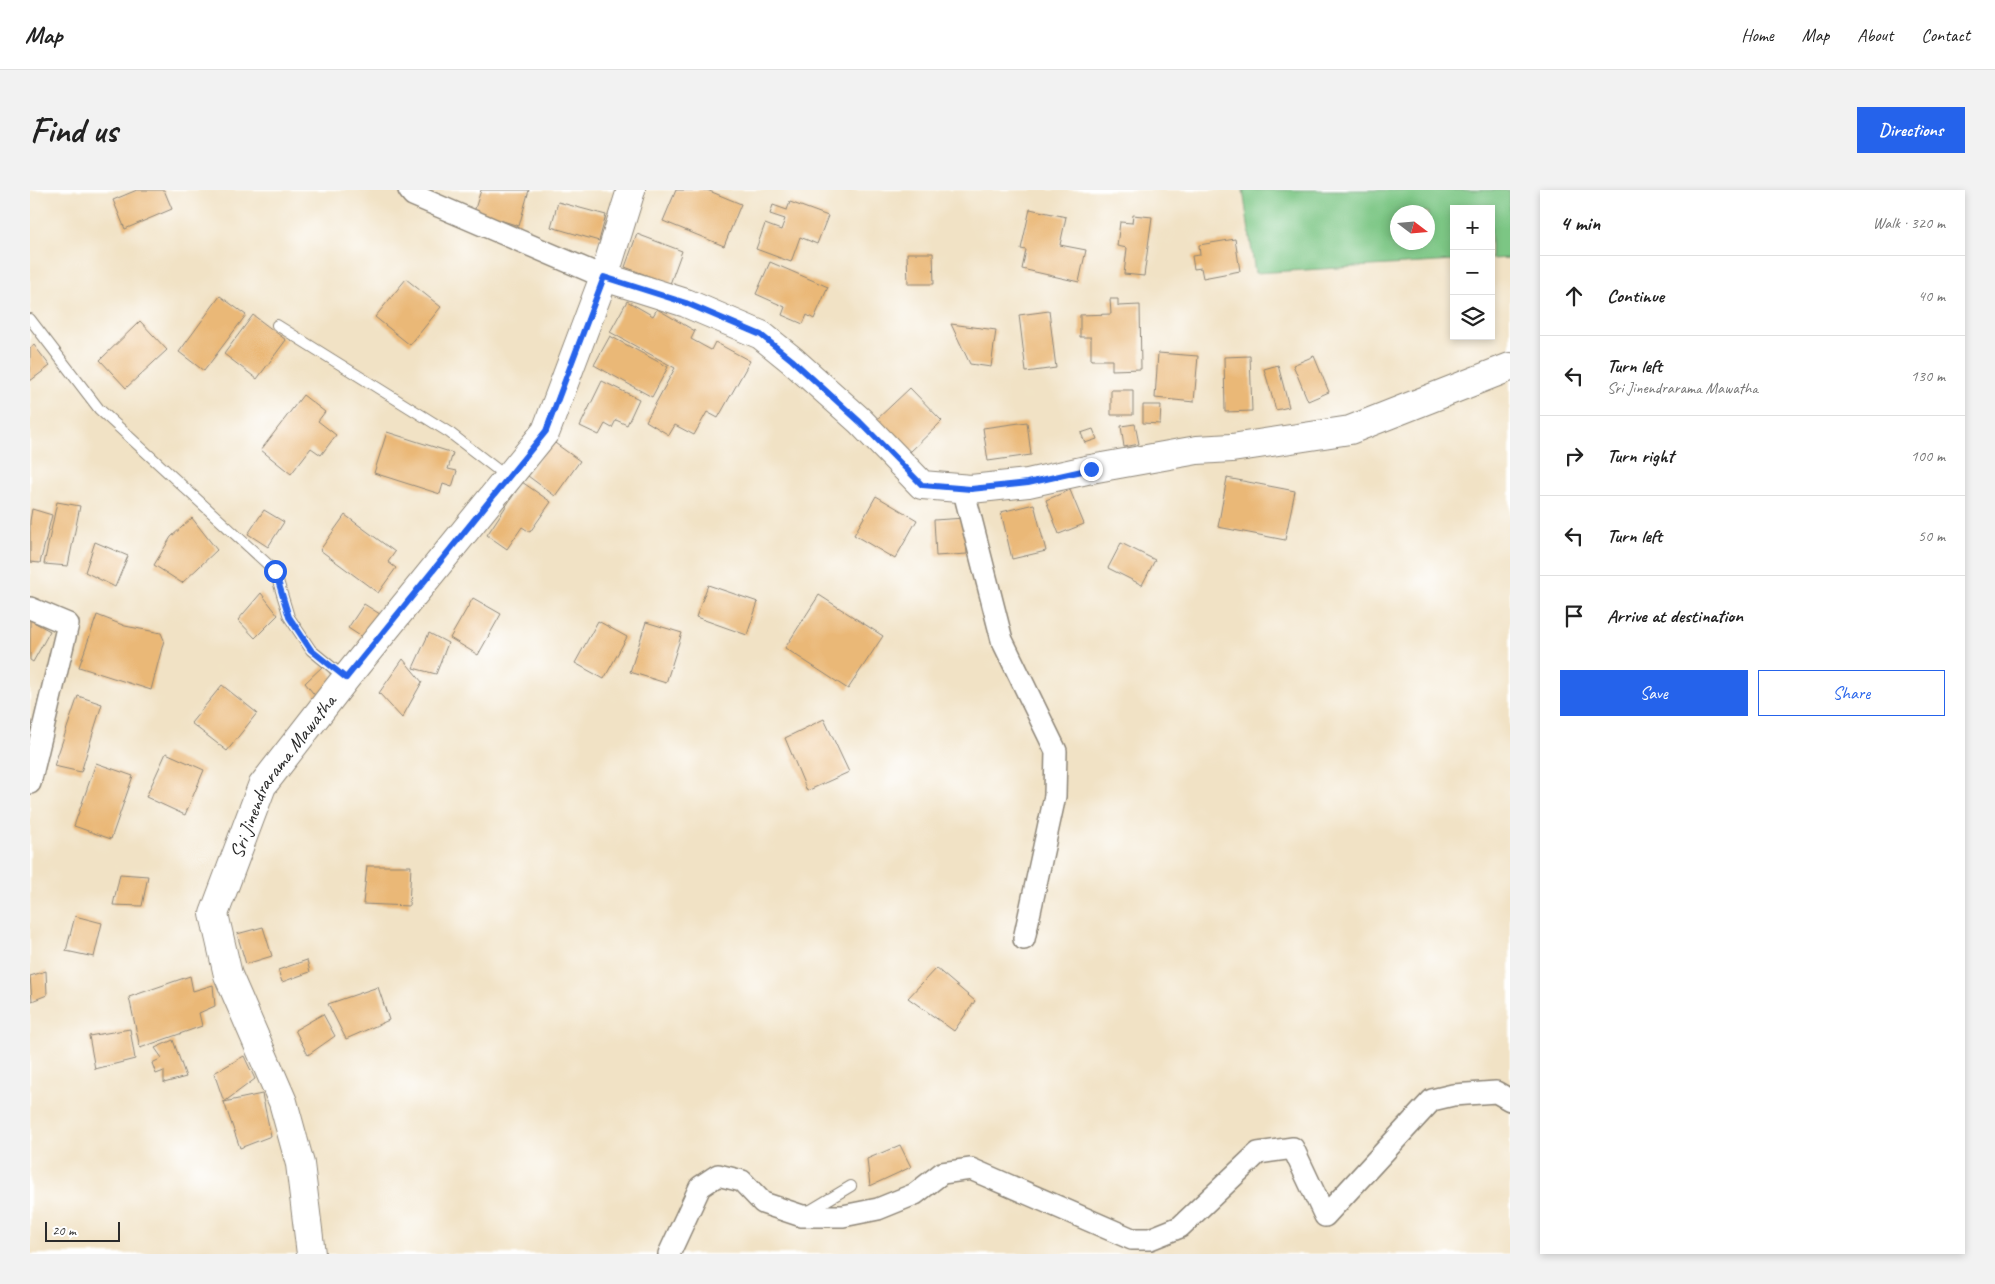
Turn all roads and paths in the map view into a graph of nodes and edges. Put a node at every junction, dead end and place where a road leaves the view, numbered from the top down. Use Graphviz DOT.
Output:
graph roads {
  1 [pos="409,190"];
  2 [pos="631,190"];
  3 [pos="604,277"];
  4 [pos="30,319"];
  5 [pos="277,325"];
  6 [pos="1510,367"];
  7 [pos="508,478"];
  8 [pos="963,488"];
  9 [pos="30,608"];
  10 [pos="346,678"];
  11 [pos="30,783"];
  12 [pos="1024,939"];
  13 [pos="1510,1100"];
  14 [pos="851,1186"];
  15 [pos="802,1216"];
  16 [pos="311,1254"];
  17 [pos="669,1254"];
  1 -- 3 [label="street"];
  2 -- 3 [label="main road, Sri Jinendrarama Mawatha"];
  3 -- 7 [label="main road, Sri Jinendrarama Mawatha"];
  3 -- 8 [label="main road"];
  4 -- 10 [label="lane"];
  5 -- 7 [label="lane"];
  6 -- 8 [label="main road"];
  7 -- 10 [label="main road, Sri Jinendrarama Mawatha"];
  8 -- 12 [label="street"];
  9 -- 11 [label="street"];
  10 -- 16 [label="main road, Sri Jinendrarama Mawatha"];
  13 -- 15 [label="street"];
  14 -- 15 [label="lane"];
  15 -- 17 [label="street"];
}
